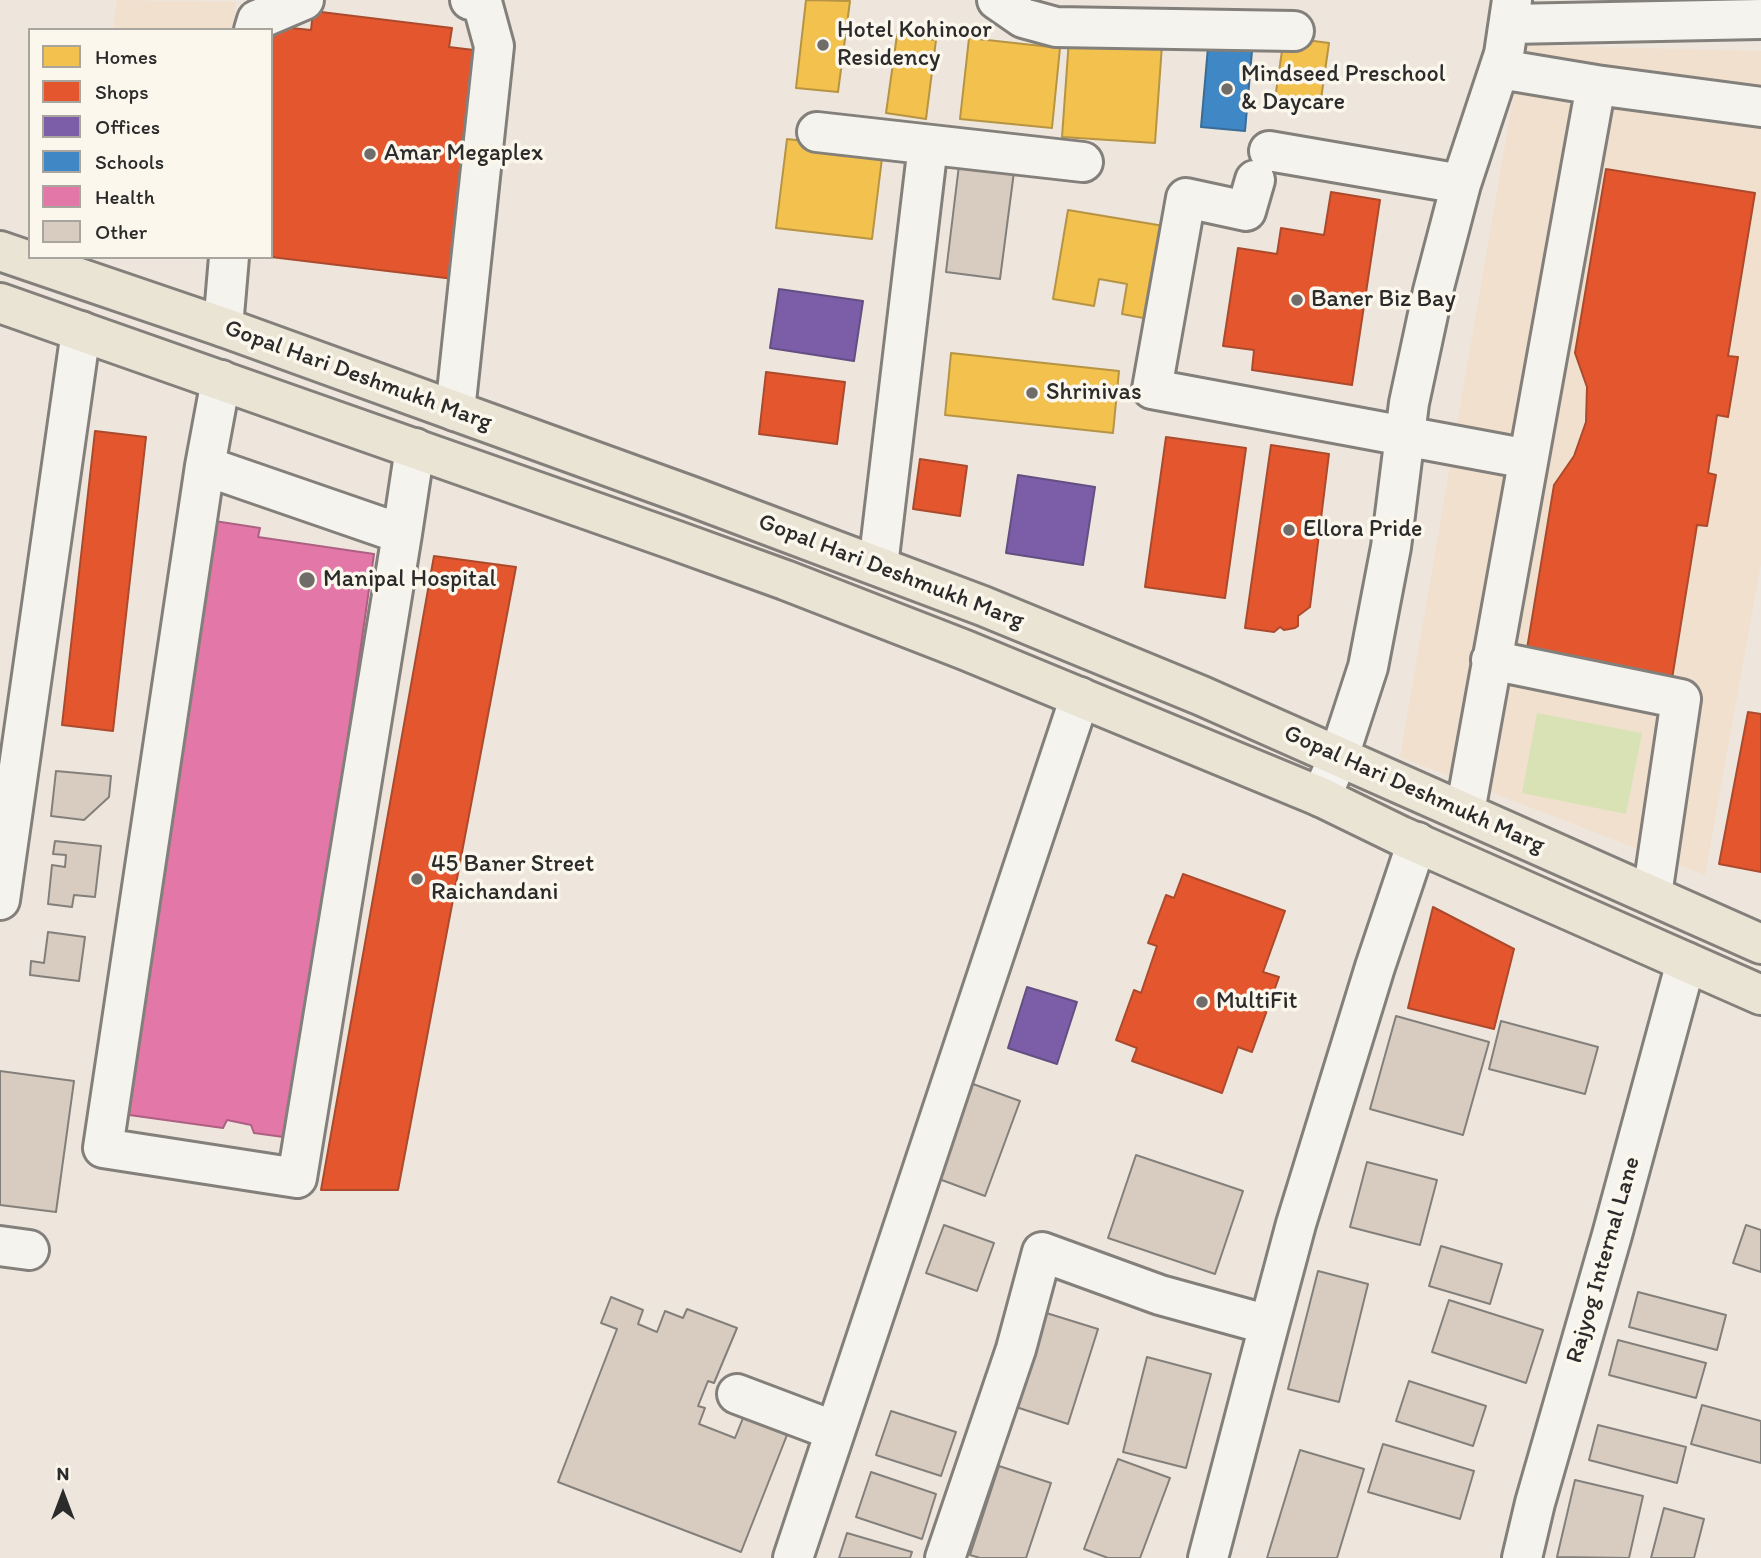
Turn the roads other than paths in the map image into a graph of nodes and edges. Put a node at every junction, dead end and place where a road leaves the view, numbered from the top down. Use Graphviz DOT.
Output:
graph roads {
  1 [pos="304,0"];
  2 [pos="470,0"];
  3 [pos="997,0"];
  4 [pos="1511,12"];
  5 [pos="1761,19"];
  6 [pos="255,28"];
  7 [pos="1294,31"];
  8 [pos="1500,69"];
  9 [pos="1596,85"];
  10 [pos="1761,107"];
  11 [pos="817,132"];
  12 [pos="928,145"];
  13 [pos="1083,162"];
  14 [pos="1461,184"];
  15 [pos="0,251"];
  16 [pos="229,259"];
  17 [pos="0,303"];
  18 [pos="223,327"];
  19 [pos="81,331"];
  20 [pos="221,380"];
  21 [pos="455,411"];
  22 [pos="1405,436"];
  23 [pos="415,448"];
  24 [pos="1528,459"];
  25 [pos="205,466"];
  26 [pos="402,534"];
  27 [pos="878,566"];
  28 [pos="1492,660"];
  29 [pos="1080,697"];
  30 [pos="1339,756"];
  31 [pos="1321,797"];
  32 [pos="1465,812"];
  33 [pos="1417,842"];
  34 [pos="1651,895"];
  35 [pos="0,900"];
  36 [pos="1761,944"];
  37 [pos="1686,962"];
  38 [pos="1761,995"];
  39 [pos="1269,1325"];
  40 [pos="737,1394"];
  41 [pos="835,1431"];
  42 [pos="793,1558"];
  43 [pos="945,1558"];
  44 [pos="1208,1558"];
  45 [pos="1522,1558"];
  1 -- 6 [label="street"];
  2 -- 21 [label="street"];
  3 -- 7 [label="street"];
  4 -- 5 [label="street"];
  4 -- 8 [label="street"];
  8 -- 9 [label="street"];
  8 -- 14 [label="street"];
  9 -- 10 [label="street"];
  9 -- 24 [label="street"];
  11 -- 12 [label="street"];
  12 -- 13 [label="street"];
  12 -- 27 [label="street"];
  14 -- 22 [label="street"];
  14 -- 22 [label="street"];
  15 -- 18 [label="main road, Gopal Hari Deshmukh Marg"];
  16 -- 18 [label="street"];
  17 -- 19 [label="main road, Gopal Hari Deshmukh Marg"];
  18 -- 21 [label="main road, Gopal Hari Deshmukh Marg"];
  19 -- 20 [label="main road, Gopal Hari Deshmukh Marg"];
  19 -- 35 [label="street"];
  20 -- 23 [label="main road, Gopal Hari Deshmukh Marg"];
  20 -- 25 [label="street"];
  21 -- 27 [label="main road, Gopal Hari Deshmukh Marg"];
  22 -- 24 [label="street"];
  22 -- 30 [label="street"];
  23 -- 26 [label="street"];
  23 -- 29 [label="main road, Gopal Hari Deshmukh Marg"];
  24 -- 28 [label="street"];
  25 -- 26 [label="street"];
  25 -- 26 [label="street"];
  27 -- 30 [label="main road, Gopal Hari Deshmukh Marg"];
  28 -- 32 [label="street"];
  28 -- 34 [label="street"];
  29 -- 31 [label="main road, Gopal Hari Deshmukh Marg"];
  29 -- 41 [label="street"];
  30 -- 31 [label="street"];
  30 -- 32 [label="main road, Gopal Hari Deshmukh Marg"];
  31 -- 33 [label="main road, Gopal Hari Deshmukh Marg"];
  32 -- 34 [label="main road, Gopal Hari Deshmukh Marg"];
  33 -- 37 [label="main road, Gopal Hari Deshmukh Marg"];
  33 -- 39 [label="street"];
  34 -- 36 [label="main road, Gopal Hari Deshmukh Marg"];
  37 -- 38 [label="main road, Gopal Hari Deshmukh Marg"];
  37 -- 45 [label="street, Rajyog Internal Lane"];
  39 -- 43 [label="street"];
  39 -- 44 [label="street"];
  40 -- 41 [label="street"];
  41 -- 42 [label="street"];
}
